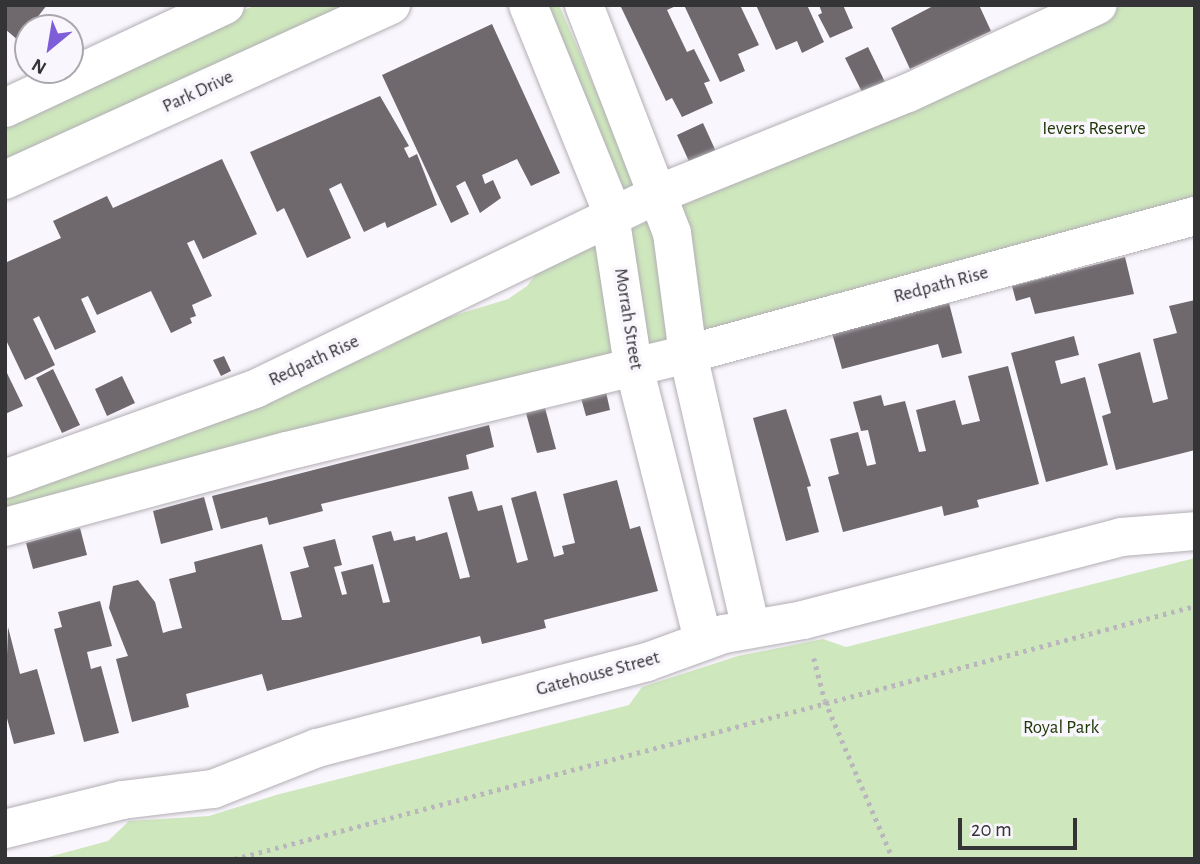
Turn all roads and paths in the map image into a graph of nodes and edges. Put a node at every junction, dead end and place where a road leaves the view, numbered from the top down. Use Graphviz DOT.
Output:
graph roads {
  1 [pos="391,5"];
  2 [pos="528,5"];
  3 [pos="584,5"];
  4 [pos="1098,5"];
  5 [pos="205,9"];
  6 [pos="5,108"];
  7 [pos="5,180"];
  8 [pos="658,194"];
  9 [pos="1195,216"];
  10 [pos="611,217"];
  11 [pos="688,354"];
  12 [pos="634,365"];
  13 [pos="5,479"];
  14 [pos="5,527"];
  15 [pos="1195,531"];
  16 [pos="1195,606"];
  17 [pos="803,620"];
  18 [pos="751,628"];
  19 [pos="703,640"];
  20 [pos="825,701"];
  21 [pos="5,829"];
  22 [pos="234,859"];
  23 [pos="893,859"];
  1 -- 7 [label="street, Park Drive"];
  2 -- 10 [label="street, Morrah Street"];
  3 -- 8 [label="street"];
  4 -- 8 [label="street"];
  5 -- 6 [label="street"];
  8 -- 10 [label="street, Redpath Rise"];
  8 -- 11 [label="street"];
  9 -- 11 [label="street, Redpath Rise"];
  10 -- 12 [label="street, Morrah Street"];
  10 -- 13 [label="street, Redpath Rise"];
  11 -- 12 [label="street, Redpath Rise"];
  11 -- 18 [label="street"];
  12 -- 14 [label="street"];
  12 -- 19 [label="street, Morrah Street"];
  15 -- 17 [label="street, Gatehouse Street"];
  16 -- 20 [label="path"];
  17 -- 18 [label="street, Gatehouse Street"];
  17 -- 20 [label="path"];
  18 -- 19 [label="street, Gatehouse Street"];
  19 -- 21 [label="street, Gatehouse Street"];
  20 -- 22 [label="path"];
  20 -- 23 [label="path"];
}
